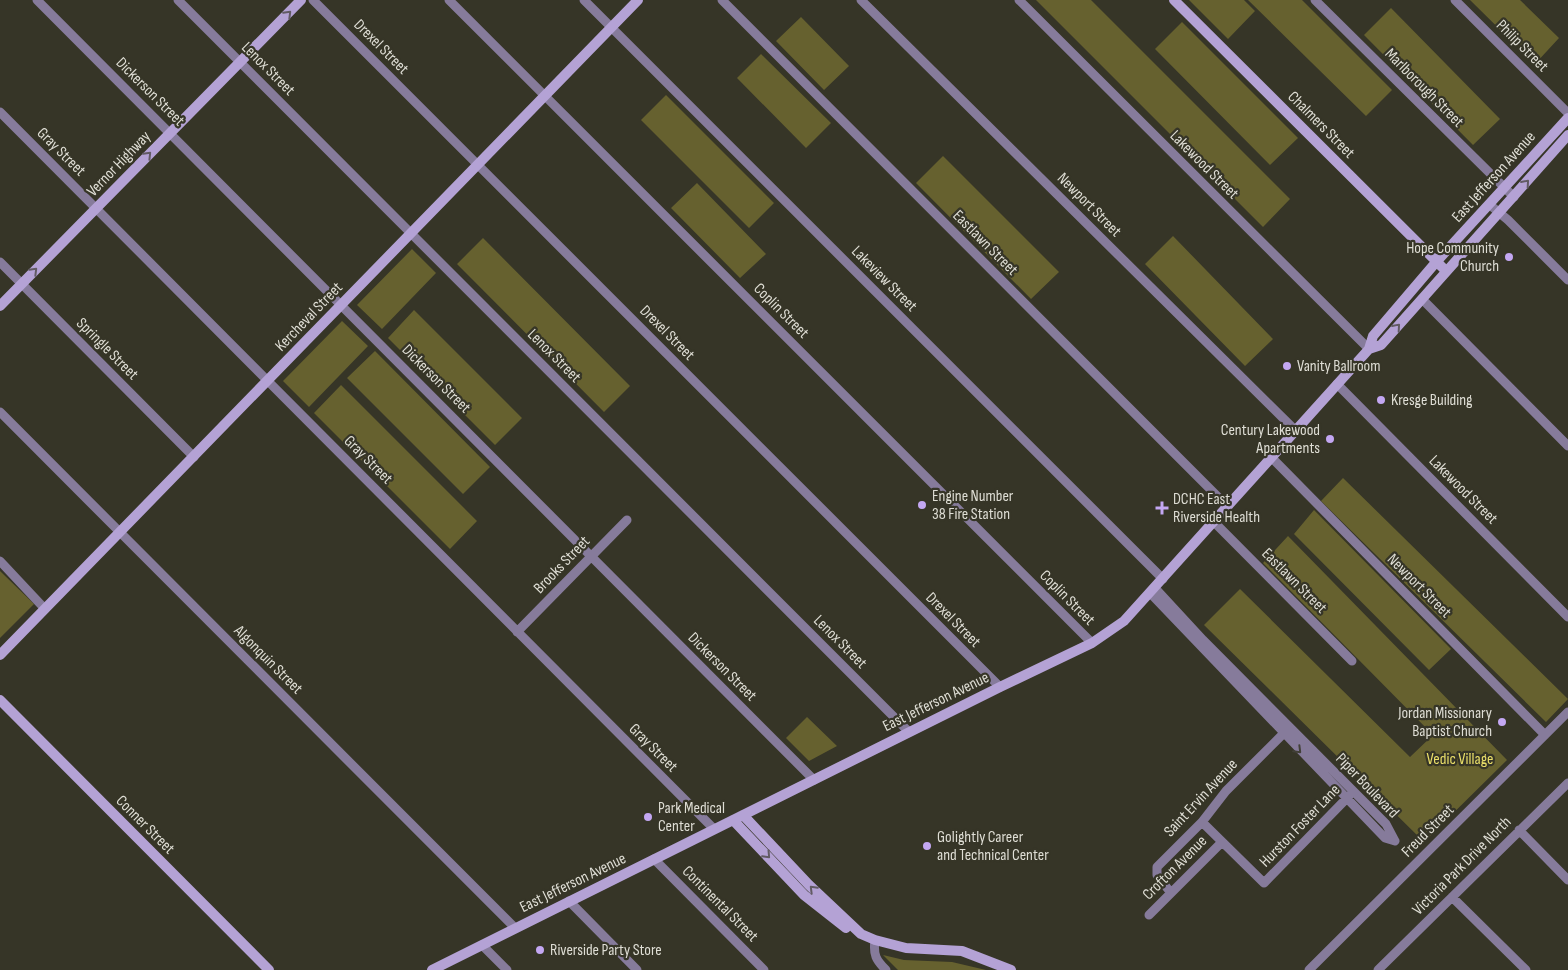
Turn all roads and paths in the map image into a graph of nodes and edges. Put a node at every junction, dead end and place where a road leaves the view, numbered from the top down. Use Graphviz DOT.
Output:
graph roads {
  1 [pos="37,0"];
  2 [pos="178,0"];
  3 [pos="302,0"];
  4 [pos="313,0"];
  5 [pos="449,0"];
  6 [pos="584,0"];
  7 [pos="638,0"];
  8 [pos="722,0"];
  9 [pos="861,0"];
  10 [pos="1019,0"];
  11 [pos="1174,0"];
  12 [pos="1315,0"];
  13 [pos="1455,0"];
  14 [pos="612,27"];
  15 [pos="240,62"];
  16 [pos="545,96"];
  17 [pos="0,112"];
  18 [pos="1568,113"];
  19 [pos="1568,118"];
  20 [pos="170,133"];
  21 [pos="1568,135"];
  22 [pos="478,165"];
  23 [pos="1504,189"];
  24 [pos="1514,197"];
  25 [pos="1490,205"];
  26 [pos="96,209"];
  27 [pos="1500,213"];
  28 [pos="411,234"];
  29 [pos="1437,261"];
  30 [pos="0,262"];
  31 [pos="1446,271"];
  32 [pos="1568,280"];
  33 [pos="22,284"];
  34 [pos="1422,299"];
  35 [pos="0,306"];
  36 [pos="341,306"];
  37 [pos="1369,349"];
  38 [pos="268,381"];
  39 [pos="1337,384"];
  40 [pos="0,412"];
  41 [pos="1296,430"];
  42 [pos="1568,446"];
  43 [pos="194,457"];
  44 [pos="1272,458"];
  45 [pos="1228,507"];
  46 [pos="628,520"];
  47 [pos="1214,522"];
  48 [pos="120,532"];
  49 [pos="591,557"];
  50 [pos="0,561"];
  51 [pos="1163,579"];
  52 [pos="1153,590"];
  53 [pos="45,609"];
  54 [pos="1568,617"];
  55 [pos="517,632"];
  56 [pos="1092,644"];
  57 [pos="0,655"];
  58 [pos="1352,661"];
  59 [pos="1000,687"];
  60 [pos="0,700"];
  61 [pos="1568,712"];
  62 [pos="1286,731"];
  63 [pos="910,732"];
  64 [pos="1545,735"];
  65 [pos="814,780"];
  66 [pos="1568,783"];
  67 [pos="1350,795"];
  68 [pos="743,815"];
  69 [pos="733,820"];
  70 [pos="1202,822"];
  71 [pos="714,829"];
  72 [pos="1519,830"];
  73 [pos="1222,842"];
  74 [pos="654,859"];
  75 [pos="1568,880"];
  76 [pos="1171,893"];
  77 [pos="1452,897"];
  78 [pos="569,901"];
  79 [pos="1149,915"];
  80 [pos="515,928"];
  81 [pos="861,934"];
  82 [pos="875,940"];
  83 [pos="482,945"];
  84 [pos="1385,968"];
  85 [pos="269,970"];
  86 [pos="432,970"];
  87 [pos="506,970"];
  88 [pos="638,970"];
  89 [pos="764,970"];
  90 [pos="886,970"];
  91 [pos="1011,970"];
  92 [pos="1309,970"];
  93 [pos="1526,970"];
  1 -- 20 [label="street, Dickerson Street"];
  2 -- 15 [label="street, Lenox Street"];
  15 -- 3 [label="street, Vernor Highway, one-way"];
  4 -- 22 [label="street, Drexel Street"];
  5 -- 16 [label="street, Coplin Street"];
  6 -- 14 [label="street, Lakeview Street"];
  7 -- 14 [label="street, Kercheval Street"];
  8 -- 45 [label="street, Eastlawn Street"];
  9 -- 41 [label="street, Newport Street"];
  10 -- 37 [label="street, Lakewood Street"];
  11 -- 29 [label="street, Chalmers Street"];
  12 -- 23 [label="street, Marlborough Street"];
  13 -- 18 [label="street, Philip Street"];
  14 -- 16 [label="street, Kercheval Street"];
  14 -- 51 [label="street, Lakeview Street"];
  15 -- 20 [label="street, Vernor Highway"];
  15 -- 28 [label="street, Lenox Street"];
  16 -- 22 [label="street, Kercheval Street"];
  16 -- 56 [label="street, Coplin Street"];
  17 -- 26 [label="street, Gray Street"];
  19 -- 23 [label="street, East Jefferson Avenue"];
  26 -- 20 [label="street, Vernor Highway, one-way"];
  20 -- 36 [label="street, Dickerson Street"];
  24 -- 21 [label="street, East Jefferson Avenue, one-way"];
  22 -- 28 [label="street, Kercheval Street"];
  22 -- 59 [label="street, Drexel Street"];
  23 -- 24 [label="street, Marlborough Street"];
  23 -- 25 [label="street, East Jefferson Avenue"];
  24 -- 27 [label="street, East Jefferson Avenue"];
  25 -- 27 [label="street"];
  25 -- 29 [label="street, East Jefferson Avenue"];
  33 -- 26 [label="street, Vernor Highway, one-way"];
  26 -- 38 [label="street, Gray Street"];
  27 -- 31 [label="street, East Jefferson Avenue"];
  27 -- 32 [label="street"];
  28 -- 36 [label="street, Kercheval Street"];
  28 -- 63 [label="street, Lenox Street"];
  29 -- 31 [label="street, Chalmers Street"];
  29 -- 37 [label="street, East Jefferson Avenue"];
  30 -- 33 [label="street, Springle Street"];
  31 -- 34 [label="street, East Jefferson Avenue"];
  33 -- 35 [label="street, Vernor Highway"];
  33 -- 43 [label="street, Springle Street"];
  37 -- 34 [label="street, East Jefferson Avenue, one-way"];
  34 -- 42 [label="street"];
  36 -- 38 [label="street, Kercheval Street"];
  36 -- 49 [label="street, Dickerson Street"];
  37 -- 39 [label="street, East Jefferson Avenue"];
  38 -- 43 [label="street, Kercheval Street"];
  38 -- 55 [label="street, Gray Street"];
  39 -- 41 [label="street, East Jefferson Avenue"];
  39 -- 54 [label="street, Lakewood Street"];
  40 -- 48 [label="street, Algonquin Street"];
  41 -- 44 [label="street, East Jefferson Avenue"];
  43 -- 48 [label="street, Kercheval Street"];
  44 -- 45 [label="street, East Jefferson Avenue"];
  44 -- 64 [label="street, Newport Street"];
  45 -- 47 [label="street, East Jefferson Avenue"];
  46 -- 49 [label="street, Brooks Street"];
  47 -- 51 [label="street, East Jefferson Avenue"];
  47 -- 58 [label="street, Eastlawn Street"];
  48 -- 53 [label="street, Kercheval Street"];
  48 -- 80 [label="street, Algonquin Street"];
  49 -- 55 [label="street, Brooks Street"];
  49 -- 65 [label="street, Dickerson Street"];
  50 -- 53 [label="street"];
  51 -- 52 [label="street, East Jefferson Avenue"];
  52 -- 56 [label="street, East Jefferson Avenue"];
  52 -- 62 [label="street, Piper Boulevard"];
  53 -- 57 [label="street, Kercheval Street"];
  55 -- 71 [label="street, Gray Street"];
  56 -- 59 [label="street, East Jefferson Avenue"];
  59 -- 63 [label="street, East Jefferson Avenue"];
  60 -- 85 [label="street, Conner Street"];
  61 -- 64 [label="street, Freud Street"];
  62 -- 67 [label="street, Piper Boulevard"];
  62 -- 70 [label="street, Saint Ervin Avenue"];
  63 -- 65 [label="street, East Jefferson Avenue"];
  64 -- 92 [label="street, Freud Street"];
  65 -- 68 [label="street, East Jefferson Avenue"];
  66 -- 72 [label="street, Victoria Park Drive North"];
  67 -- 67 [label="street, Piper Boulevard"];
  67 -- 73 [label="street, Hurston Foster Lane"];
  68 -- 69 [label="street, East Jefferson Avenue"];
  81 -- 68 [label="street, one-way"];
  69 -- 71 [label="street, East Jefferson Avenue"];
  69 -- 81 [label="street, one-way"];
  70 -- 73 [label="street"];
  70 -- 76 [label="street, Saint Ervin Avenue"];
  71 -- 74 [label="street, East Jefferson Avenue"];
  72 -- 75 [label="street"];
  72 -- 77 [label="street, Victoria Park Drive North"];
  73 -- 76 [label="street, Crofton Avenue"];
  74 -- 78 [label="street, East Jefferson Avenue"];
  74 -- 89 [label="street, Continental Street"];
  76 -- 79 [label="street, Crofton Avenue"];
  77 -- 84 [label="street, Victoria Park Drive North"];
  77 -- 93 [label="street"];
  78 -- 80 [label="street, East Jefferson Avenue"];
  78 -- 88 [label="street"];
  80 -- 83 [label="street, East Jefferson Avenue"];
  81 -- 82 [label="street"];
  82 -- 90 [label="street"];
  82 -- 91 [label="street"];
  83 -- 86 [label="street, East Jefferson Avenue"];
  83 -- 87 [label="street"];
}
